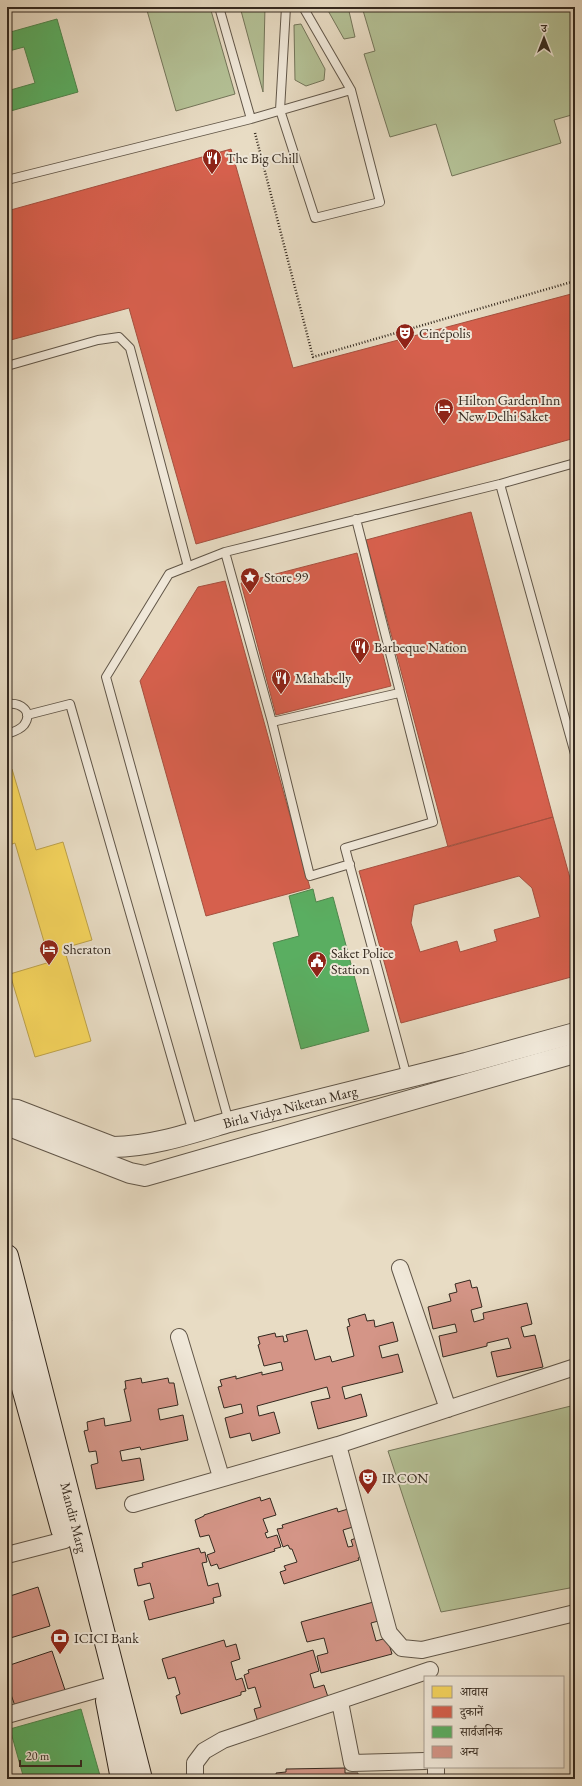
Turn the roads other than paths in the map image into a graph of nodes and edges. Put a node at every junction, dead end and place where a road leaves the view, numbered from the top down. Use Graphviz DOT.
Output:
graph roads {
  1 [pos="220,7"];
  2 [pos="286,7"];
  3 [pos="303,7"];
  4 [pos="351,90"];
  5 [pos="280,110"];
  6 [pos="251,118"];
  7 [pos="7,180"];
  8 [pos="7,366"];
  9 [pos="575,463"];
  10 [pos="500,484"];
  11 [pos="356,519"];
  12 [pos="225,552"];
  13 [pos="188,567"];
  14 [pos="399,693"];
  15 [pos="7,704"];
  16 [pos="27,715"];
  17 [pos="272,722"];
  18 [pos="7,734"];
  19 [pos="575,754"];
  20 [pos="350,864"];
  21 [pos="575,1033"];
  22 [pos="575,1053"];
  23 [pos="408,1078"];
  24 [pos="414,1099"];
  25 [pos="7,1109"];
  26 [pos="229,1122"];
  27 [pos="7,1123"];
  28 [pos="193,1133"];
  29 [pos="7,1256"];
  30 [pos="400,1268"];
  31 [pos="7,1330"];
  32 [pos="179,1338"];
  33 [pos="575,1367"];
  34 [pos="13,1377"];
  35 [pos="448,1409"];
  36 [pos="338,1445"];
  37 [pos="221,1477"];
  38 [pos="133,1504"];
  39 [pos="64,1540"];
  40 [pos="7,1555"];
  41 [pos="575,1613"];
  42 [pos="428,1648"];
  43 [pos="430,1674"];
  44 [pos="105,1687"];
  45 [pos="340,1702"];
  46 [pos="7,1714"];
  47 [pos="424,1762"];
  48 [pos="436,1768"];
  49 [pos="122,1779"];
  50 [pos="141,1779"];
  51 [pos="195,1779"];
  52 [pos="436,1779"];
  1 -- 6 [label="lane"];
  2 -- 5 [label="lane"];
  3 -- 4 [label="lane"];
  4 -- 5 [label="lane"];
  4 -- 5 [label="lane"];
  5 -- 6 [label="lane"];
  6 -- 7 [label="lane"];
  8 -- 13 [label="lane"];
  9 -- 10 [label="lane"];
  10 -- 11 [label="lane"];
  10 -- 19 [label="lane"];
  11 -- 12 [label="lane"];
  11 -- 14 [label="lane"];
  12 -- 13 [label="lane"];
  12 -- 17 [label="lane"];
  13 -- 26 [label="lane"];
  14 -- 17 [label="lane"];
  14 -- 20 [label="lane"];
  15 -- 16 [label="lane"];
  16 -- 18 [label="lane"];
  16 -- 28 [label="lane"];
  17 -- 20 [label="lane"];
  20 -- 23 [label="lane"];
  21 -- 23 [label="street, Birla Vidya Niketan Marg"];
  22 -- 24 [label="street"];
  23 -- 24 [label="street"];
  23 -- 26 [label="street, Birla Vidya Niketan Marg"];
  24 -- 27 [label="street"];
  25 -- 28 [label="street, Birla Vidya Niketan Marg"];
  26 -- 28 [label="street, Birla Vidya Niketan Marg"];
  29 -- 50 [label="main road, Mandir Marg"];
  30 -- 35 [label="street"];
  31 -- 34 [label="main road, Mandir Marg"];
  32 -- 37 [label="street"];
  33 -- 35 [label="street"];
  34 -- 39 [label="main road, Mandir Marg"];
  35 -- 36 [label="street"];
  36 -- 37 [label="street"];
  36 -- 42 [label="street"];
  37 -- 38 [label="street"];
  39 -- 40 [label="street"];
  39 -- 44 [label="main road, Mandir Marg"];
  41 -- 42 [label="street"];
  42 -- 43 [label="street"];
  43 -- 45 [label="street"];
  44 -- 46 [label="street"];
  44 -- 49 [label="main road, Mandir Marg"];
  45 -- 47 [label="street"];
  45 -- 51 [label="street"];
  48 -- 52 [label="street"];
}
